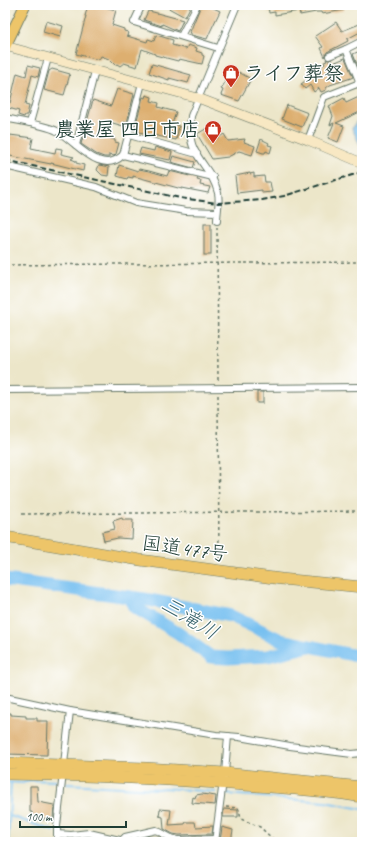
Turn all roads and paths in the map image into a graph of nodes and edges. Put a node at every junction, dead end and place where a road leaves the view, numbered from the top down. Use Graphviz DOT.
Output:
graph roads {
  1 [pos="25,5"];
  2 [pos="142,5"];
  3 [pos="198,5"];
  4 [pos="237,5"];
  5 [pos="181,36"];
  6 [pos="362,41"];
  7 [pos="5,46"];
  8 [pos="218,48"];
  9 [pos="346,49"];
  10 [pos="329,56"];
  11 [pos="48,58"];
  12 [pos="95,71"];
  13 [pos="361,82"];
  14 [pos="142,83"];
  15 [pos="198,98"];
  16 [pos="5,118"];
  17 [pos="30,123"];
  18 [pos="129,135"];
  19 [pos="308,140"];
  20 [pos="76,145"];
  21 [pos="197,154"];
  22 [pos="123,156"];
  23 [pos="362,163"];
  24 [pos="5,166"];
  25 [pos="213,177"];
  26 [pos="217,212"];
  27 [pos="217,221"];
  28 [pos="362,262"];
  29 [pos="217,264"];
  30 [pos="5,265"];
  31 [pos="362,387"];
  32 [pos="218,388"];
  33 [pos="5,390"];
  34 [pos="362,511"];
  35 [pos="220,513"];
  36 [pos="22,514"];
  37 [pos="5,536"];
  38 [pos="219,571"];
  39 [pos="362,587"];
  40 [pos="5,697"];
  41 [pos="70,711"];
  42 [pos="228,736"];
  43 [pos="362,753"];
  44 [pos="5,763"];
  45 [pos="63,769"];
  46 [pos="5,774"];
  47 [pos="224,778"];
  48 [pos="362,787"];
  49 [pos="362,797"];
  50 [pos="219,807"];
  51 [pos="57,834"];
  52 [pos="215,840"];
  53 [pos="123,841"];
  54 [pos="57,842"];
  55 [pos="276,842"];
  1 -- 7 [label="main road"];
  2 -- 5 [label="street"];
  3 -- 5 [label="street"];
  4 -- 8 [label="street"];
  5 -- 8 [label="street"];
  6 -- 9 [label="street"];
  7 -- 11 [label="street"];
  8 -- 15 [label="street"];
  9 -- 10 [label="street"];
  9 -- 13 [label="street"];
  11 -- 12 [label="street"];
  11 -- 17 [label="street"];
  12 -- 14 [label="street"];
  12 -- 20 [label="street"];
  13 -- 19 [label="street"];
  14 -- 15 [label="street"];
  14 -- 18 [label="street"];
  15 -- 19 [label="street"];
  15 -- 21 [label="street"];
  16 -- 17 [label="street"];
  17 -- 20 [label="street"];
  18 -- 21 [label="street"];
  18 -- 22 [label="street"];
  19 -- 23 [label="street"];
  20 -- 22 [label="street"];
  21 -- 25 [label="street"];
  22 -- 25 [label="street"];
  24 -- 26 [label="street"];
  25 -- 26 [label="street"];
  26 -- 27 [label="street"];
  27 -- 29 [label="path"];
  28 -- 29 [label="path"];
  29 -- 30 [label="path"];
  29 -- 32 [label="path"];
  31 -- 32 [label="street"];
  32 -- 33 [label="street"];
  32 -- 35 [label="path"];
  34 -- 35 [label="path"];
  35 -- 36 [label="path"];
  35 -- 38 [label="path"];
  37 -- 38 [label="highway, 国道477号"];
  38 -- 39 [label="highway, 国道477号"];
  40 -- 41 [label="street"];
  41 -- 42 [label="street"];
  41 -- 45 [label="street"];
  42 -- 43 [label="street"];
  42 -- 47 [label="street"];
  44 -- 45 [label="highway"];
  45 -- 46 [label="highway"];
  45 -- 47 [label="highway"];
  45 -- 51 [label="street"];
  47 -- 48 [label="highway"];
  47 -- 49 [label="highway"];
  47 -- 50 [label="street"];
  50 -- 52 [label="street"];
  50 -- 55 [label="path"];
  51 -- 53 [label="street"];
  51 -- 54 [label="street"];
  52 -- 53 [label="street"];
}
